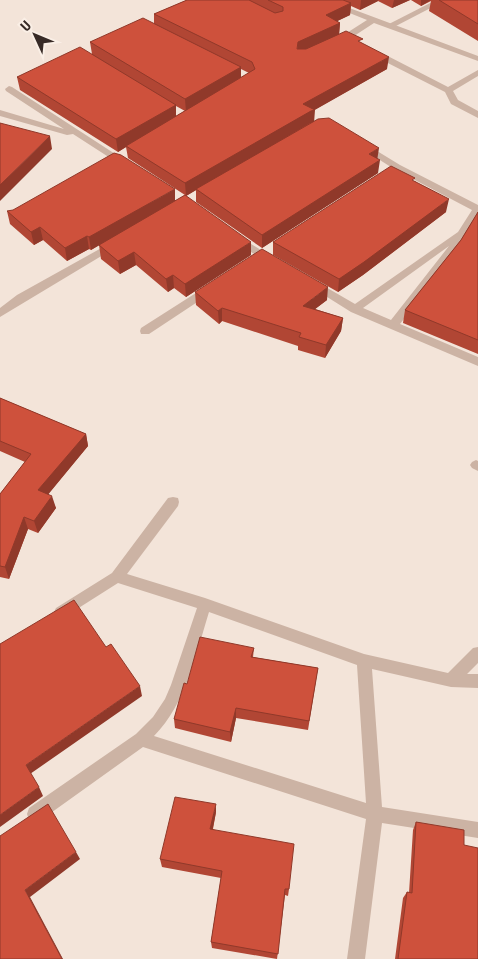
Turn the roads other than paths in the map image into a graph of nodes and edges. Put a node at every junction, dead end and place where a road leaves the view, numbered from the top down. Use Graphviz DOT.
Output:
graph roads {
  1 [pos="321,0"];
  2 [pos="442,0"];
  3 [pos="374,20"];
  4 [pos="391,25"];
  5 [pos="345,38"];
  6 [pos="336,42"];
  7 [pos="360,46"];
  8 [pos="369,50"];
  9 [pos="478,59"];
  10 [pos="478,72"];
  11 [pos="448,90"];
  12 [pos="0,94"];
  13 [pos="0,113"];
  14 [pos="478,115"];
  15 [pos="82,136"];
  16 [pos="358,142"];
  17 [pos="132,168"];
  18 [pos="478,209"];
  19 [pos="462,232"];
  20 [pos="231,234"];
  21 [pos="120,240"];
  22 [pos="286,269"];
  23 [pos="303,279"];
  24 [pos="219,282"];
  25 [pos="355,309"];
  26 [pos="0,314"];
  27 [pos="393,326"];
  28 [pos="145,331"];
  29 [pos="478,362"];
  30 [pos="173,502"];
  31 [pos="117,577"];
  32 [pos="205,604"];
  33 [pos="50,619"];
  34 [pos="478,652"];
  35 [pos="364,660"];
  36 [pos="451,680"];
  37 [pos="478,681"];
  38 [pos="141,739"];
  39 [pos="375,814"];
  40 [pos="24,822"];
  41 [pos="478,830"];
  42 [pos="356,959"];
  1 -- 3 [label="street"];
  2 -- 4 [label="street"];
  3 -- 4 [label="street"];
  3 -- 5 [label="street"];
  4 -- 9 [label="street"];
  5 -- 6 [label="street"];
  5 -- 7 [label="street"];
  8 -- 11 [label="street"];
  10 -- 11 [label="street"];
  11 -- 14 [label="street"];
  12 -- 15 [label="street"];
  13 -- 15 [label="street"];
  15 -- 17 [label="street"];
  16 -- 18 [label="street"];
  18 -- 19 [label="street"];
  19 -- 25 [label="street"];
  19 -- 27 [label="street"];
  20 -- 22 [label="street"];
  21 -- 26 [label="street"];
  23 -- 25 [label="street"];
  24 -- 28 [label="street"];
  25 -- 27 [label="street"];
  27 -- 29 [label="street"];
  30 -- 31 [label="street"];
  31 -- 32 [label="street"];
  31 -- 33 [label="street"];
  32 -- 35 [label="street"];
  32 -- 38 [label="street"];
  34 -- 36 [label="street"];
  35 -- 36 [label="street"];
  35 -- 39 [label="street"];
  36 -- 37 [label="street"];
  38 -- 39 [label="street"];
  38 -- 40 [label="street"];
  39 -- 41 [label="street"];
  39 -- 42 [label="street"];
}
